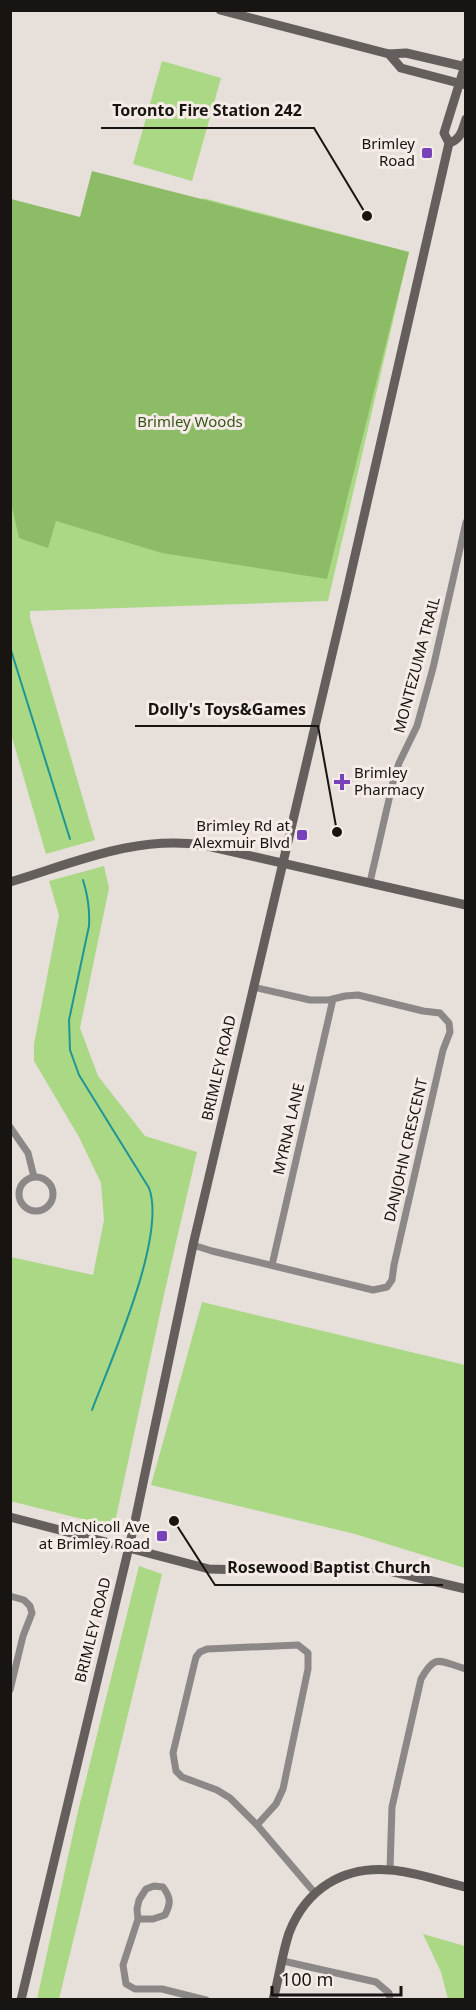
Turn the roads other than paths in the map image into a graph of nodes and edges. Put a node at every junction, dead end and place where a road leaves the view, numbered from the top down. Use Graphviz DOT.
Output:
graph roads {
  1 [pos="220,10"];
  2 [pos="389,54"];
  3 [pos="465,66"];
  4 [pos="462,84"];
  5 [pos="465,119"];
  6 [pos="449,143"];
  7 [pos="465,522"];
  8 [pos="282,863"];
  9 [pos="10,882"];
  10 [pos="370,882"];
  11 [pos="465,905"];
  12 [pos="254,987"];
  13 [pos="333,999"];
  14 [pos="10,1126"];
  15 [pos="34,1177"];
  16 [pos="193,1245"];
  17 [pos="272,1265"];
  18 [pos="10,1517"];
  19 [pos="129,1548"];
  20 [pos="465,1589"];
  21 [pos="10,1596"];
  22 [pos="465,1669"];
  23 [pos="10,1690"];
  24 [pos="257,1825"];
  25 [pos="390,1869"];
  26 [pos="465,1887"];
  27 [pos="314,1892"];
  28 [pos="138,1919"];
  29 [pos="283,1961"];
  30 [pos="21,2000"];
  31 [pos="206,2000"];
  32 [pos="273,2000"];
  33 [pos="390,2000"];
  1 -- 2 [label="main road"];
  2 -- 3 [label="main road"];
  2 -- 4 [label="main road"];
  3 -- 4 [label="main road, BRIMLEY ROAD"];
  4 -- 6 [label="main road, BRIMLEY ROAD"];
  5 -- 6 [label="main road, BRIMLEY ROAD"];
  6 -- 8 [label="main road, BRIMLEY ROAD"];
  7 -- 10 [label="street, MONTEZUMA TRAIL"];
  8 -- 9 [label="main road"];
  8 -- 10 [label="main road"];
  8 -- 12 [label="main road, BRIMLEY ROAD"];
  10 -- 11 [label="main road"];
  12 -- 13 [label="street, DANJOHN CRESCENT"];
  12 -- 16 [label="main road, BRIMLEY ROAD"];
  13 -- 17 [label="street, MYRNA LANE"];
  13 -- 17 [label="street, DANJOHN CRESCENT"];
  14 -- 15 [label="street"];
  15 -- 15 [label="street"];
  16 -- 17 [label="street, DANJOHN CRESCENT"];
  16 -- 19 [label="main road, BRIMLEY ROAD"];
  18 -- 19 [label="main road"];
  19 -- 20 [label="main road"];
  19 -- 30 [label="main road, BRIMLEY ROAD"];
  21 -- 23 [label="street"];
  22 -- 25 [label="street"];
  24 -- 24 [label="street"];
  24 -- 27 [label="street"];
  25 -- 26 [label="main road"];
  25 -- 27 [label="main road"];
  27 -- 29 [label="main road"];
  28 -- 28 [label="street"];
  28 -- 31 [label="street"];
  29 -- 32 [label="main road"];
  29 -- 33 [label="street"];
}
